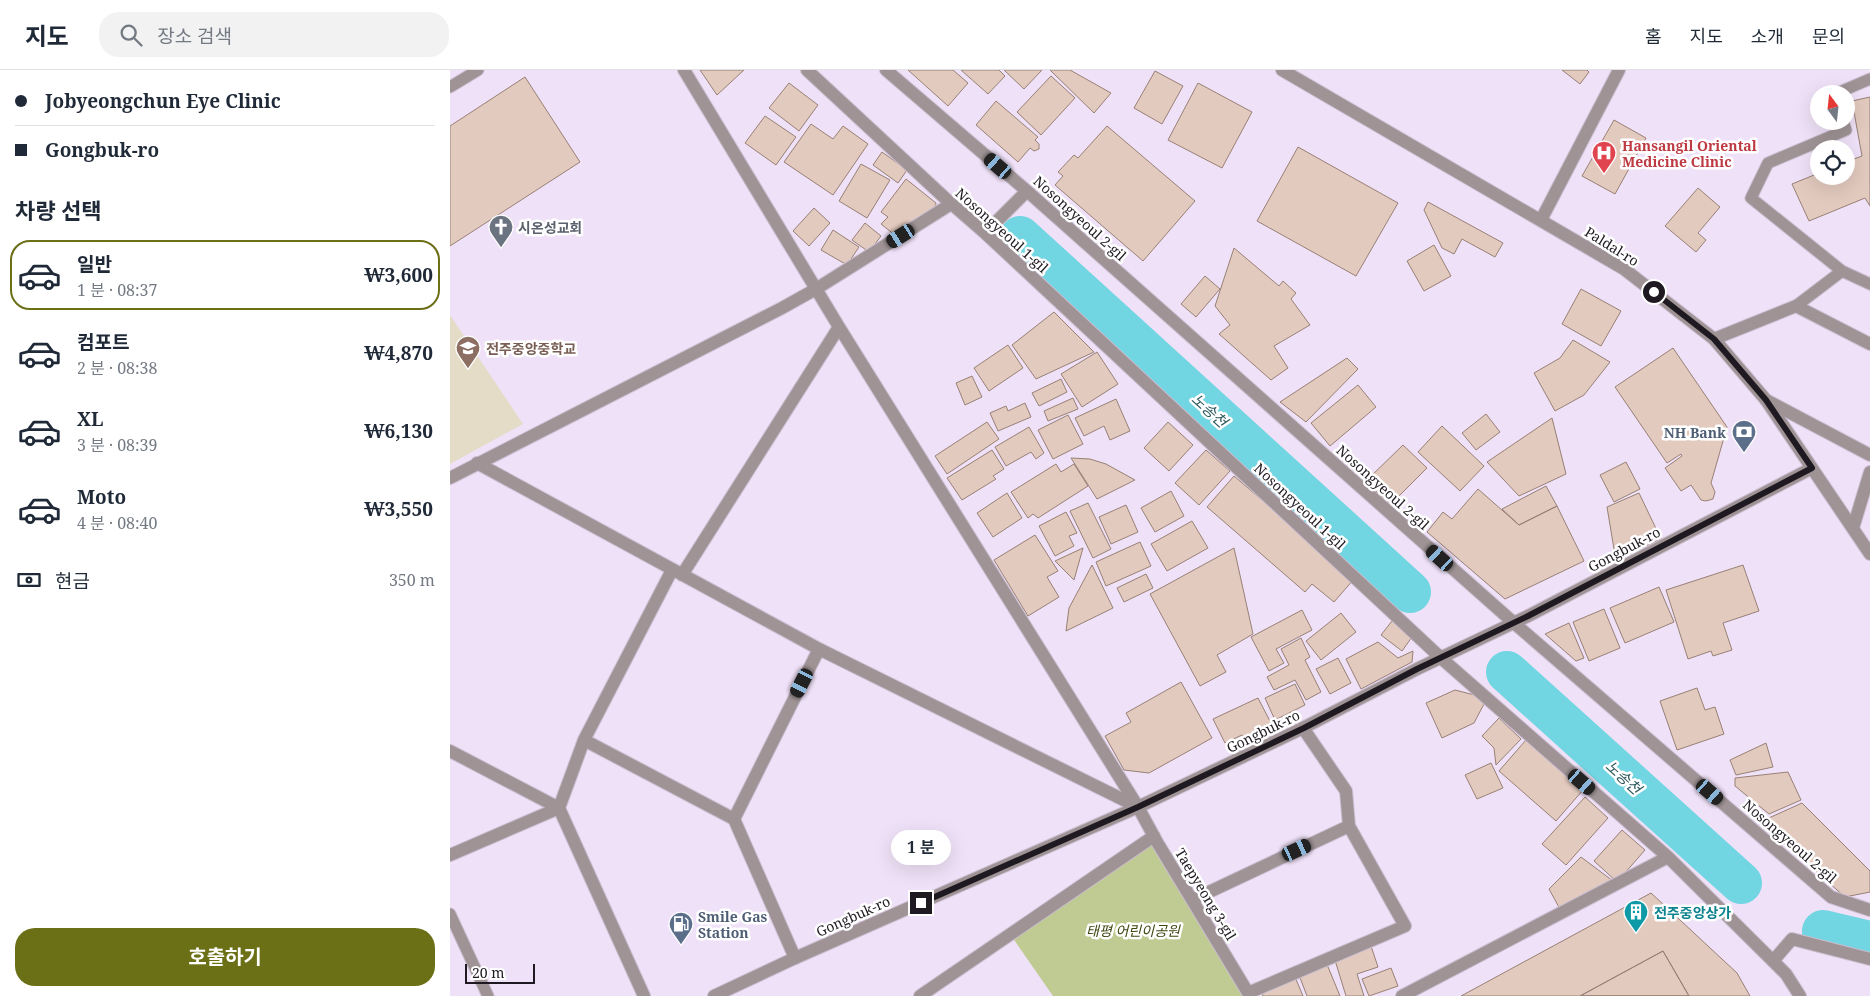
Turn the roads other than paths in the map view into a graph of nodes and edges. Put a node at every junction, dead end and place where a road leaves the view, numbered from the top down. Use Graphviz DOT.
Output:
graph roads {
  1 [pos="478,70"];
  2 [pos="684,70"];
  3 [pos="807,70"];
  4 [pos="886,70"];
  5 [pos="1282,70"];
  6 [pos="1619,70"];
  7 [pos="1870,79"];
  8 [pos="1855,85"];
  9 [pos="450,87"];
  10 [pos="1846,130"];
  11 [pos="1027,191"];
  12 [pos="952,204"];
  13 [pos="1541,220"];
  14 [pos="986,234"];
  15 [pos="1842,271"];
  16 [pos="1870,284"];
  17 [pos="816,289"];
  18 [pos="1796,306"];
  19 [pos="840,327"];
  20 [pos="1714,339"];
  21 [pos="1870,344"];
  22 [pos="1766,400"];
  23 [pos="1870,455"];
  24 [pos="477,463"];
  25 [pos="1812,468"];
  26 [pos="1870,472"];
  27 [pos="450,478"];
  28 [pos="1853,528"];
  29 [pos="1870,554"];
  30 [pos="677,573"];
  31 [pos="1514,623"];
  32 [pos="819,648"];
  33 [pos="1441,658"];
  34 [pos="1304,728"];
  35 [pos="584,740"];
  36 [pos="450,751"];
  37 [pos="1138,807"];
  38 [pos="559,808"];
  39 [pos="734,820"];
  40 [pos="1349,826"];
  41 [pos="1154,836"];
  42 [pos="450,855"];
  43 [pos="1668,857"];
  44 [pos="1192,900"];
  45 [pos="1870,910"];
  46 [pos="450,914"];
  47 [pos="795,958"];
  48 [pos="1870,959"];
  49 [pos="1773,961"];
  50 [pos="1249,995"];
  51 [pos="488,996"];
  52 [pos="644,996"];
  53 [pos="714,996"];
  54 [pos="920,996"];
  55 [pos="1402,996"];
  56 [pos="1800,996"];
  1 -- 9 [label="lane"];
  2 -- 17 [label="street, Taepyeong 3-gil"];
  3 -- 12 [label="street, Nosongyeoul 1-gil"];
  4 -- 11 [label="street, Nosongyeoul 2-gil"];
  5 -- 13 [label="street, Paldal-ro"];
  6 -- 13 [label="street"];
  7 -- 8 [label="lane"];
  10 -- 15 [label="lane"];
  11 -- 14 [label="street"];
  11 -- 31 [label="street, Nosongyeoul 2-gil"];
  12 -- 14 [label="street, Nosongyeoul 1-gil"];
  12 -- 17 [label="street"];
  13 -- 20 [label="street, Paldal-ro"];
  14 -- 33 [label="street, Nosongyeoul 1-gil"];
  15 -- 16 [label="lane"];
  15 -- 18 [label="lane"];
  17 -- 19 [label="street, Taepyeong 3-gil"];
  17 -- 24 [label="street"];
  18 -- 20 [label="street"];
  18 -- 21 [label="street"];
  19 -- 30 [label="street"];
  19 -- 37 [label="street, Taepyeong 3-gil"];
  20 -- 22 [label="street, Paldal-ro"];
  22 -- 23 [label="street"];
  22 -- 25 [label="street, Paldal-ro"];
  24 -- 27 [label="street"];
  24 -- 30 [label="street"];
  25 -- 28 [label="street, Paldal-ro"];
  25 -- 31 [label="street, Gongbuk-ro"];
  26 -- 28 [label="street"];
  28 -- 29 [label="street, Paldal-ro"];
  30 -- 32 [label="street"];
  30 -- 35 [label="street"];
  31 -- 33 [label="street, Gongbuk-ro"];
  31 -- 45 [label="street, Nosongyeoul 2-gil"];
  32 -- 37 [label="street"];
  32 -- 39 [label="street"];
  33 -- 34 [label="street, Gongbuk-ro"];
  33 -- 43 [label="street, Nosongyeoul 1-gil"];
  34 -- 37 [label="street, Gongbuk-ro"];
  34 -- 40 [label="street"];
  35 -- 38 [label="street"];
  35 -- 39 [label="street"];
  36 -- 38 [label="street"];
  37 -- 41 [label="street, Taepyeong 3-gil"];
  37 -- 47 [label="street, Gongbuk-ro"];
  38 -- 42 [label="street"];
  38 -- 52 [label="street"];
  39 -- 47 [label="street"];
  40 -- 44 [label="street"];
  40 -- 50 [label="street"];
  41 -- 44 [label="street, Taepyeong 3-gil"];
  41 -- 54 [label="street"];
  43 -- 49 [label="street, Nosongyeoul 1-gil"];
  43 -- 55 [label="street"];
  44 -- 50 [label="street, Taepyeong 3-gil"];
  46 -- 51 [label="lane"];
  47 -- 53 [label="street, Gongbuk-ro"];
  48 -- 49 [label="street"];
  49 -- 56 [label="street, Nosongyeoul 1-gil"];
}
